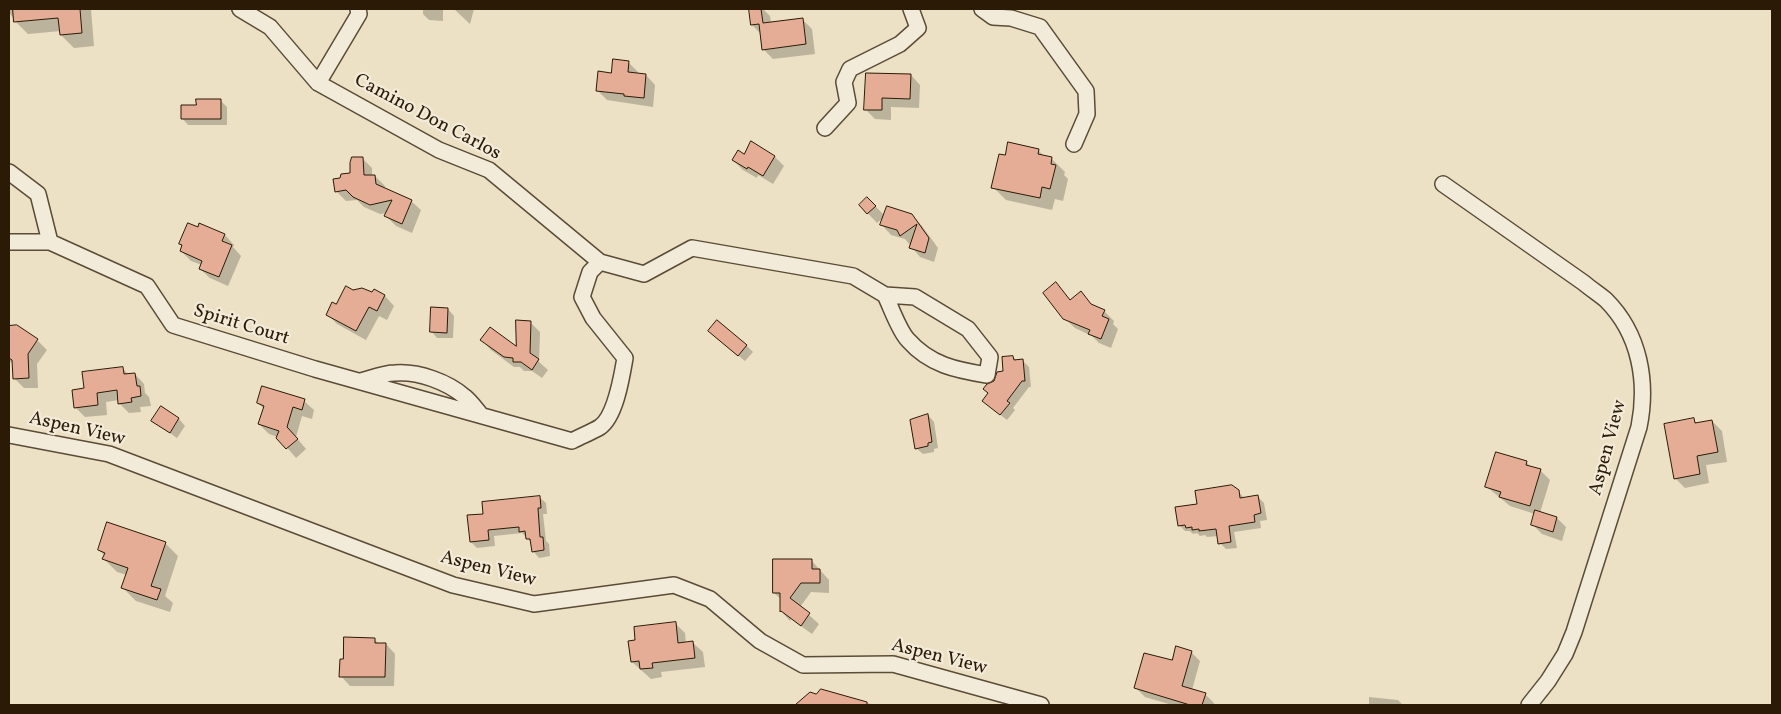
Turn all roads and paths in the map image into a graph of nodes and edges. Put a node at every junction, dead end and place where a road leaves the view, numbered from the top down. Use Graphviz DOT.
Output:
graph roads {
  1 [pos="240,9"];
  2 [pos="358,9"];
  3 [pos="911,9"];
  4 [pos="982,9"];
  5 [pos="1016,14"];
  6 [pos="318,83"];
  7 [pos="825,128"];
  8 [pos="1074,144"];
  9 [pos="9,172"];
  10 [pos="1443,184"];
  11 [pos="9,242"];
  12 [pos="50,242"];
  13 [pos="600,262"];
  14 [pos="885,295"];
  15 [pos="360,381"];
  16 [pos="482,416"];
  17 [pos="9,435"];
  18 [pos="1041,705"];
  19 [pos="1529,705"];
  1 -- 6 [label="street, Camino Don Carlos"];
  2 -- 6 [label="street"];
  3 -- 7 [label="street"];
  4 -- 5 [label="street"];
  5 -- 8 [label="street"];
  6 -- 13 [label="street, Camino Don Carlos"];
  9 -- 12 [label="street"];
  10 -- 19 [label="street, Aspen View"];
  11 -- 12 [label="street, Spirit Court"];
  12 -- 15 [label="street, Spirit Court"];
  13 -- 14 [label="street"];
  13 -- 16 [label="street, Spirit Court"];
  14 -- 14 [label="street"];
  15 -- 16 [label="street, Spirit Court"];
  15 -- 16 [label="street, Spirit Court"];
  17 -- 18 [label="street, Aspen View"];
}
